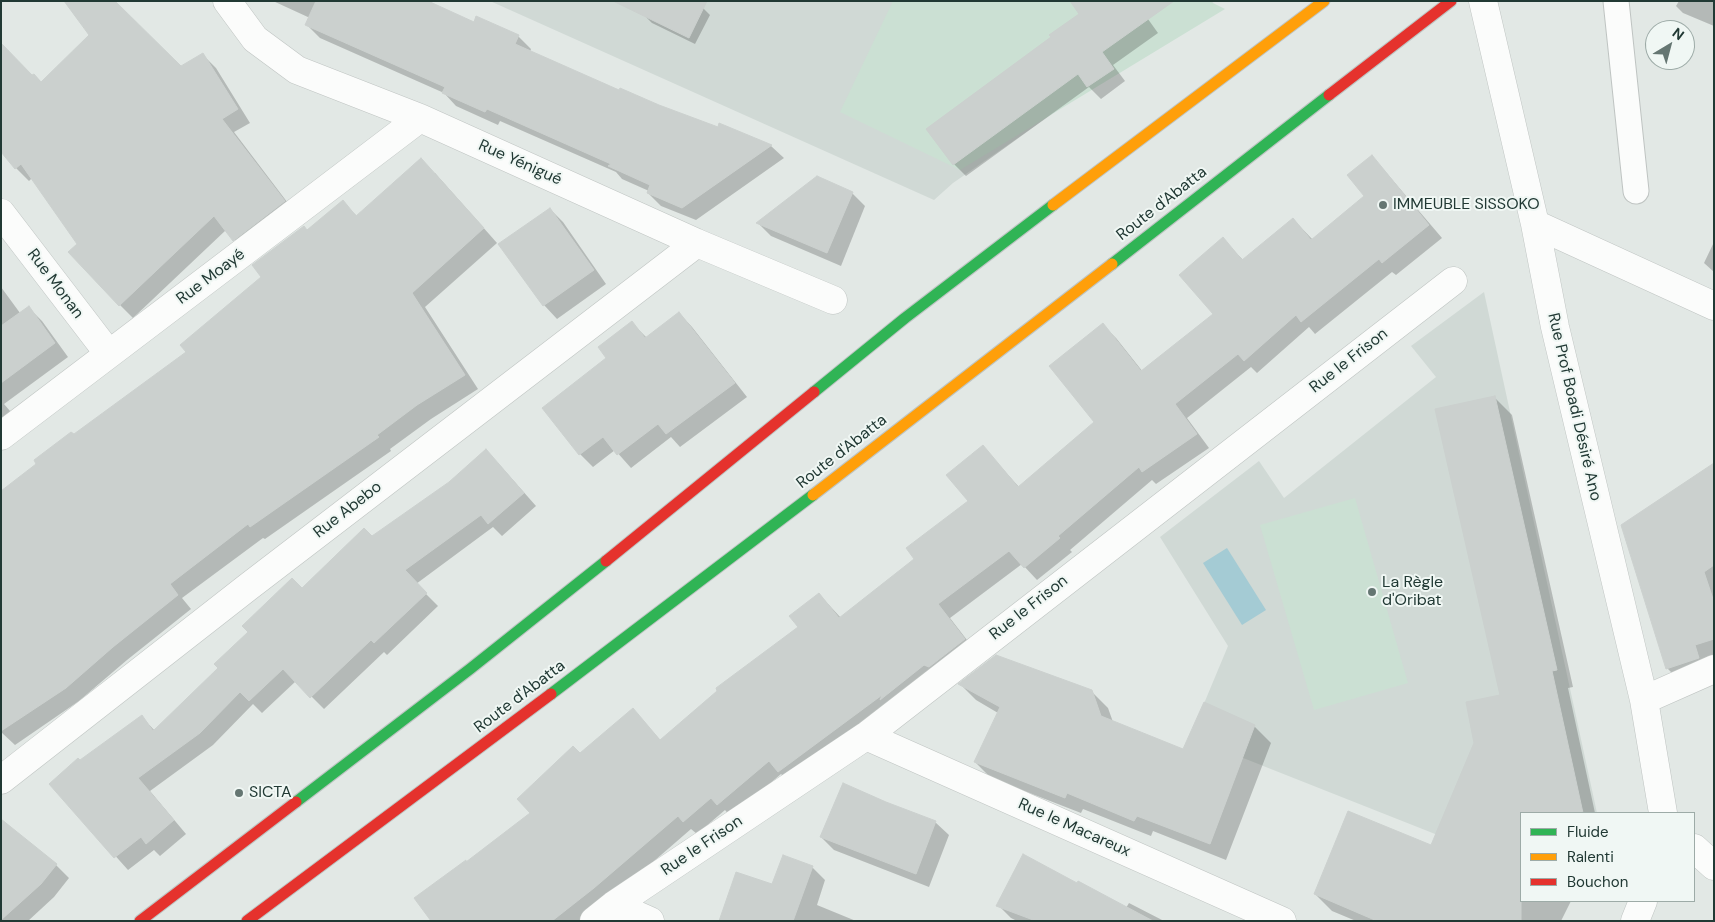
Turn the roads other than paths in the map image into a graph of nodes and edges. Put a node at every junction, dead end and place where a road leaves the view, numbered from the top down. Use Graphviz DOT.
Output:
graph roads {
  1 [pos="227,1"];
  2 [pos="1324,1"];
  3 [pos="1451,1"];
  4 [pos="1483,1"];
  5 [pos="1616,1"];
  6 [pos="420,118"];
  7 [pos="1636,191"];
  8 [pos="1,213"];
  9 [pos="1535,224"];
  10 [pos="697,242"];
  11 [pos="1453,281"];
  12 [pos="833,300"];
  13 [pos="1714,306"];
  14 [pos="109,354"];
  15 [pos="1,436"];
  16 [pos="1714,669"];
  17 [pos="1644,700"];
  18 [pos="866,736"];
  19 [pos="1,780"];
  20 [pos="1663,812"];
  21 [pos="1695,849"];
  22 [pos="1714,866"];
  23 [pos="1643,902"];
  24 [pos="604,913"];
  25 [pos="140,921"];
  26 [pos="247,921"];
  27 [pos="650,921"];
  28 [pos="1282,921"];
  29 [pos="1635,921"];
  1 -- 6 [label="street, Rue Yénigué"];
  2 -- 25 [label="street"];
  3 -- 26 [label="street, Route d'Abatta"];
  4 -- 9 [label="street, Rue Prof Boadi Désiré Ano"];
  5 -- 7 [label="lane"];
  6 -- 10 [label="street, Rue Yénigué"];
  6 -- 14 [label="street, Rue Moayé"];
  8 -- 14 [label="street, Rue Monan"];
  9 -- 13 [label="street"];
  9 -- 17 [label="street, Rue Prof Boadi Désiré Ano"];
  10 -- 12 [label="street, Rue Yénigué"];
  10 -- 19 [label="street, Rue Abebo"];
  11 -- 18 [label="street, Rue le Frison"];
  14 -- 15 [label="street, Rue Moayé"];
  16 -- 17 [label="street"];
  17 -- 20 [label="street, Rue Prof Boadi Désiré Ano"];
  18 -- 24 [label="street, Rue le Frison"];
  18 -- 28 [label="street, Rue le Macareux"];
  21 -- 22 [label="street"];
  23 -- 29 [label="street"];
  24 -- 27 [label="street"];
}
